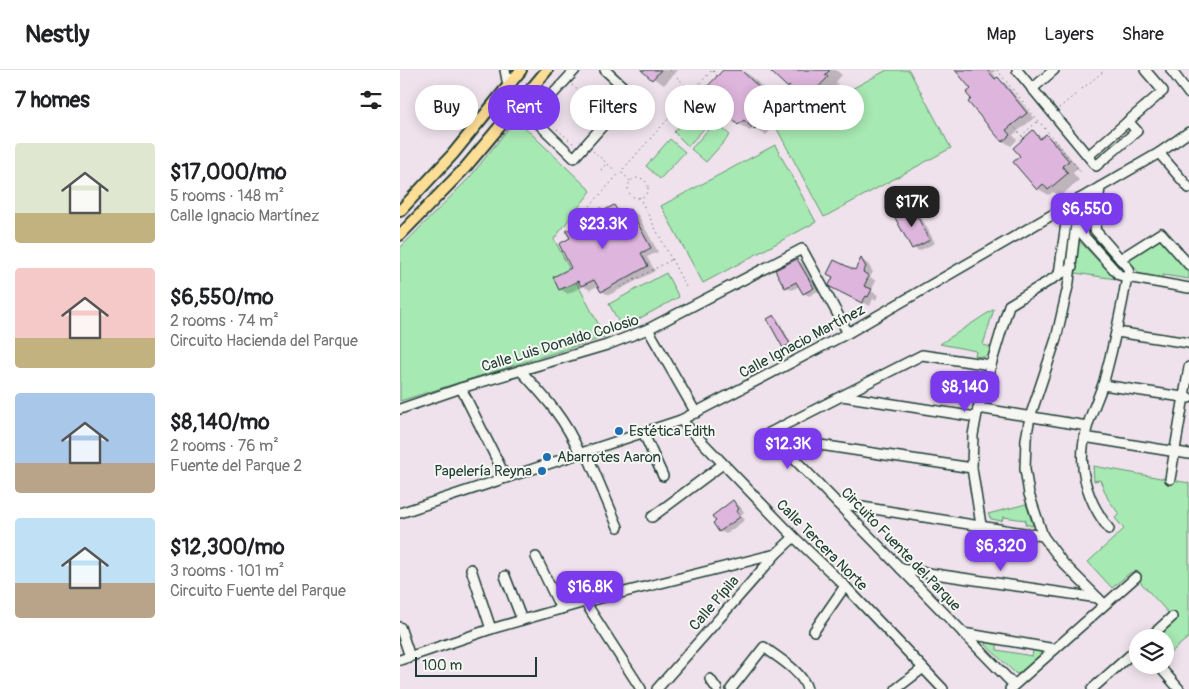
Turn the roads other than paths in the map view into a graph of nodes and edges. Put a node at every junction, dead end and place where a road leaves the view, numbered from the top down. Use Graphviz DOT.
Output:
graph roads {
  1 [pos="505,70"];
  2 [pos="521,70"];
  3 [pos="547,70"];
  4 [pos="575,70"];
  5 [pos="605,70"];
  6 [pos="1017,70"];
  7 [pos="1054,70"];
  8 [pos="1145,70"];
  9 [pos="1171,70"];
  10 [pos="508,85"];
  11 [pos="509,85"];
  12 [pos="535,85"];
  13 [pos="560,86"];
  14 [pos="1032,88"];
  15 [pos="1189,94"];
  16 [pos="488,111"];
  17 [pos="1128,121"];
  18 [pos="497,130"];
  19 [pos="545,130"];
  20 [pos="1189,132"];
  21 [pos="1159,153"];
  22 [pos="1088,156"];
  23 [pos="1100,187"];
  24 [pos="1189,188"];
  25 [pos="1089,194"];
  26 [pos="1079,200"];
  27 [pos="400,211"];
  28 [pos="1060,211"];
  29 [pos="400,235"];
  30 [pos="1120,259"];
  31 [pos="1189,265"];
  32 [pos="1072,267"];
  33 [pos="1059,274"];
  34 [pos="1128,277"];
  35 [pos="1189,288"];
  36 [pos="648,329"];
  37 [pos="848,332"];
  38 [pos="1117,332"];
  39 [pos="1189,343"];
  40 [pos="991,365"];
  41 [pos="1189,367"];
  42 [pos="520,370"];
  43 [pos="1103,385"];
  44 [pos="461,388"];
  45 [pos="842,396"];
  46 [pos="1186,397"];
  47 [pos="400,409"];
  48 [pos="977,412"];
  49 [pos="696,413"];
  50 [pos="1030,417"];
  51 [pos="681,420"];
  52 [pos="1087,426"];
  53 [pos="643,432"];
  54 [pos="1084,437"];
  55 [pos="774,438"];
  56 [pos="1175,452"];
  57 [pos="583,453"];
  58 [pos="1189,454"];
  59 [pos="724,464"];
  60 [pos="972,468"];
  61 [pos="664,476"];
  62 [pos="506,478"];
  63 [pos="1170,479"];
  64 [pos="837,503"];
  65 [pos="400,513"];
  66 [pos="652,517"];
  67 [pos="981,525"];
  68 [pos="618,527"];
  69 [pos="1109,529"];
  70 [pos="1043,536"];
  71 [pos="794,537"];
  72 [pos="776,554"];
  73 [pos="536,557"];
  74 [pos="471,569"];
  75 [pos="901,569"];
  76 [pos="505,576"];
  77 [pos="1136,577"];
  78 [pos="845,586"];
  79 [pos="1101,601"];
  80 [pos="585,602"];
  81 [pos="560,609"];
  82 [pos="1172,617"];
  83 [pos="522,620"];
  84 [pos="400,627"];
  85 [pos="491,629"];
  86 [pos="1159,629"];
  87 [pos="814,631"];
  88 [pos="963,633"];
  89 [pos="1055,649"];
  90 [pos="1129,656"];
  91 [pos="410,657"];
  92 [pos="400,660"];
  93 [pos="922,669"];
  94 [pos="1166,674"];
  95 [pos="710,679"];
  96 [pos="1012,687"];
  97 [pos="899,688"];
  98 [pos="641,689"];
  99 [pos="657,689"];
  100 [pos="717,689"];
  101 [pos="731,689"];
  102 [pos="807,689"];
  103 [pos="943,689"];
  104 [pos="1092,689"];
  105 [pos="1178,689"];
  1 -- 10 [label="street"];
  2 -- 11 [label="main road"];
  3 -- 12 [label="main road"];
  4 -- 13 [label="street"];
  5 -- 19 [label="street"];
  6 -- 14 [label="street"];
  7 -- 14 [label="street"];
  8 -- 17 [label="street"];
  9 -- 15 [label="street"];
  14 -- 22 [label="street"];
  16 -- 27 [label="main road"];
  17 -- 22 [label="street"];
  17 -- 22 [label="street"];
  18 -- 29 [label="main road"];
  20 -- 21 [label="street, Calle Ignacio Martínez"];
  21 -- 23 [label="street, Calle Ignacio Martínez"];
  21 -- 24 [label="street"];
  23 -- 25 [label="street, Calle Ignacio Martínez"];
  23 -- 30 [label="street"];
  25 -- 26 [label="street, Calle Ignacio Martínez"];
  25 -- 34 [label="street"];
  26 -- 28 [label="street, Calle Ignacio Martínez"];
  26 -- 32 [label="street"];
  28 -- 33 [label="street"];
  28 -- 37 [label="street, Calle Ignacio Martínez"];
  30 -- 31 [label="street"];
  30 -- 34 [label="street"];
  32 -- 33 [label="street"];
  32 -- 50 [label="street"];
  33 -- 40 [label="street"];
  34 -- 35 [label="street"];
  34 -- 38 [label="street"];
  36 -- 37 [label="street, Calle Luis Donaldo Colosio"];
  36 -- 42 [label="street, Calle Luis Donaldo Colosio"];
  36 -- 49 [label="street"];
  37 -- 49 [label="street, Calle Ignacio Martínez"];
  38 -- 39 [label="street"];
  38 -- 43 [label="street"];
  40 -- 45 [label="street"];
  40 -- 48 [label="street"];
  41 -- 46 [label="street"];
  42 -- 44 [label="street, Calle Luis Donaldo Colosio"];
  42 -- 57 [label="street"];
  43 -- 46 [label="street"];
  43 -- 52 [label="street"];
  44 -- 47 [label="street, Calle Luis Donaldo Colosio"];
  44 -- 62 [label="street"];
  45 -- 48 [label="street"];
  45 -- 55 [label="street"];
  46 -- 56 [label="street"];
  48 -- 50 [label="street"];
  48 -- 60 [label="street"];
  49 -- 51 [label="street, Calle Ignacio Martínez"];
  50 -- 52 [label="street"];
  50 -- 70 [label="street"];
  51 -- 53 [label="street, Calle Ignacio Martínez"];
  51 -- 59 [label="street, Calle Tercera Norte"];
  52 -- 54 [label="street"];
  53 -- 57 [label="street, Calle Ignacio Martínez"];
  53 -- 61 [label="street"];
  54 -- 56 [label="street"];
  54 -- 69 [label="street"];
  55 -- 60 [label="street"];
  55 -- 64 [label="street, Circuito Fuente del Parque"];
  56 -- 58 [label="street"];
  56 -- 63 [label="street"];
  57 -- 62 [label="street, Calle Ignacio Martínez"];
  57 -- 68 [label="street"];
  59 -- 66 [label="street"];
  59 -- 71 [label="street, Calle Tercera Norte"];
  60 -- 67 [label="street"];
  62 -- 65 [label="street, Calle Ignacio Martínez"];
  64 -- 67 [label="street"];
  64 -- 75 [label="street, Circuito Fuente del Parque"];
  67 -- 70 [label="street"];
  70 -- 79 [label="street"];
  71 -- 72 [label="street, Calle Pípila"];
  71 -- 78 [label="street, Calle Tercera Norte"];
  72 -- 80 [label="street"];
  72 -- 99 [label="street, Calle Pípila"];
  73 -- 81 [label="street"];
  74 -- 85 [label="street"];
  75 -- 79 [label="street"];
  75 -- 88 [label="street, Circuito Fuente del Parque"];
  76 -- 83 [label="street"];
  77 -- 79 [label="street, Circuito Fuente del Parque"];
  78 -- 87 [label="street"];
  78 -- 93 [label="street, Calle Tercera Norte"];
  79 -- 89 [label="street, Circuito Fuente del Parque"];
  80 -- 81 [label="street"];
  80 -- 98 [label="street"];
  81 -- 83 [label="street"];
  82 -- 86 [label="street"];
  83 -- 85 [label="street"];
  84 -- 91 [label="street"];
  85 -- 91 [label="street"];
  88 -- 89 [label="street"];
  88 -- 96 [label="street, Circuito Fuente del Parque"];
  89 -- 96 [label="street, Circuito Fuente del Parque"];
  90 -- 104 [label="street"];
  91 -- 92 [label="street"];
  93 -- 97 [label="street"];
  93 -- 103 [label="street, Calle Tercera Norte"];
  94 -- 105 [label="street"];
  95 -- 100 [label="street"];
  101 -- 102 [label="street"];
}
